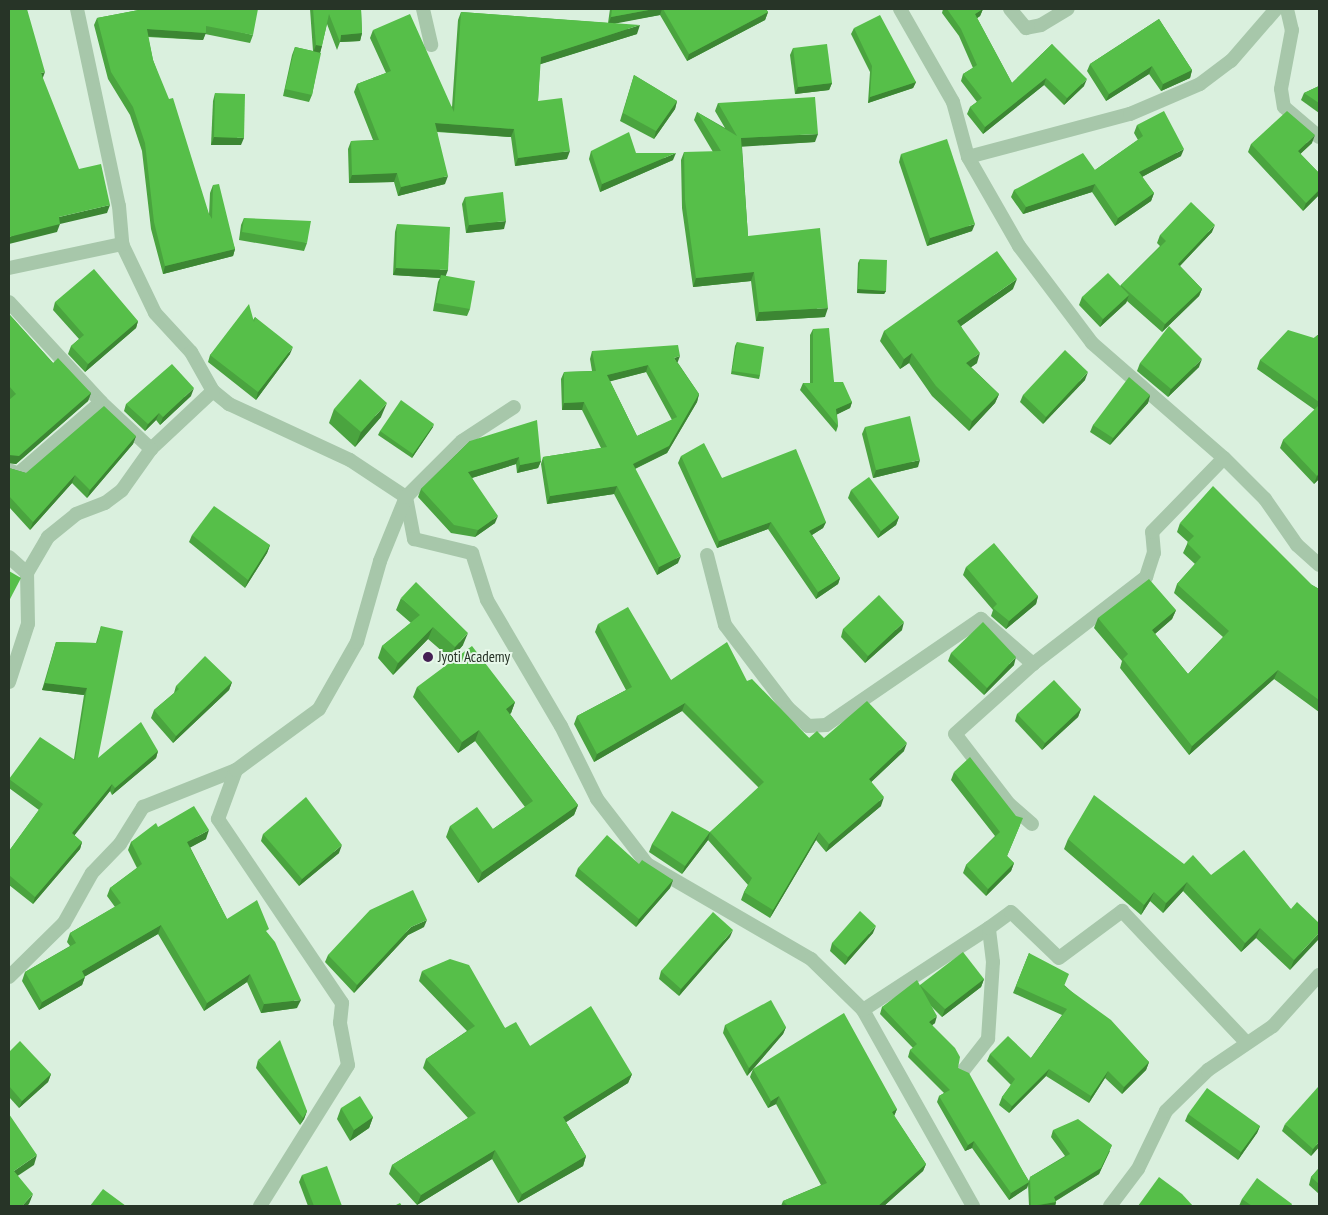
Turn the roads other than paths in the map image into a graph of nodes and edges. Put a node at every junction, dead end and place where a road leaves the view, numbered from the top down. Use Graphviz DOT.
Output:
graph roads {
  1 [pos="77,9"];
  2 [pos="423,9"];
  3 [pos="900,9"];
  4 [pos="1010,9"];
  5 [pos="1068,9"];
  6 [pos="1276,9"];
  7 [pos="1287,9"];
  8 [pos="431,45"];
  9 [pos="1319,137"];
  10 [pos="968,157"];
  11 [pos="122,244"];
  12 [pos="9,268"];
  13 [pos="9,302"];
  14 [pos="213,391"];
  15 [pos="101,402"];
  16 [pos="514,407"];
  17 [pos="151,449"];
  18 [pos="1224,458"];
  19 [pos="9,470"];
  20 [pos="406,497"];
  21 [pos="707,555"];
  22 [pos="9,557"];
  23 [pos="1319,565"];
  24 [pos="27,573"];
  25 [pos="1033,664"];
  26 [pos="9,682"];
  27 [pos="236,770"];
  28 [pos="1032,824"];
  29 [pos="989,928"];
  30 [pos="1319,975"];
  31 [pos="9,977"];
  32 [pos="863,1010"];
  33 [pos="1246,1042"];
  34 [pos="963,1071"];
  35 [pos="260,1206"];
  36 [pos="973,1206"];
  37 [pos="1110,1206"];
  1 -- 11 [label="street"];
  2 -- 8 [label="street"];
  3 -- 10 [label="street"];
  4 -- 5 [label="street"];
  6 -- 10 [label="street"];
  7 -- 9 [label="street"];
  10 -- 18 [label="street"];
  11 -- 12 [label="street"];
  11 -- 14 [label="street"];
  13 -- 15 [label="street"];
  14 -- 17 [label="street"];
  14 -- 20 [label="street"];
  15 -- 17 [label="street"];
  15 -- 19 [label="street"];
  16 -- 20 [label="street"];
  17 -- 24 [label="street"];
  18 -- 23 [label="street"];
  18 -- 25 [label="street"];
  20 -- 27 [label="street"];
  20 -- 32 [label="street"];
  21 -- 25 [label="street"];
  22 -- 24 [label="street"];
  24 -- 26 [label="street"];
  25 -- 28 [label="street"];
  27 -- 31 [label="street"];
  27 -- 35 [label="street"];
  29 -- 32 [label="street"];
  29 -- 33 [label="street"];
  29 -- 34 [label="street"];
  30 -- 33 [label="street"];
  32 -- 36 [label="street"];
  33 -- 37 [label="street"];
}
